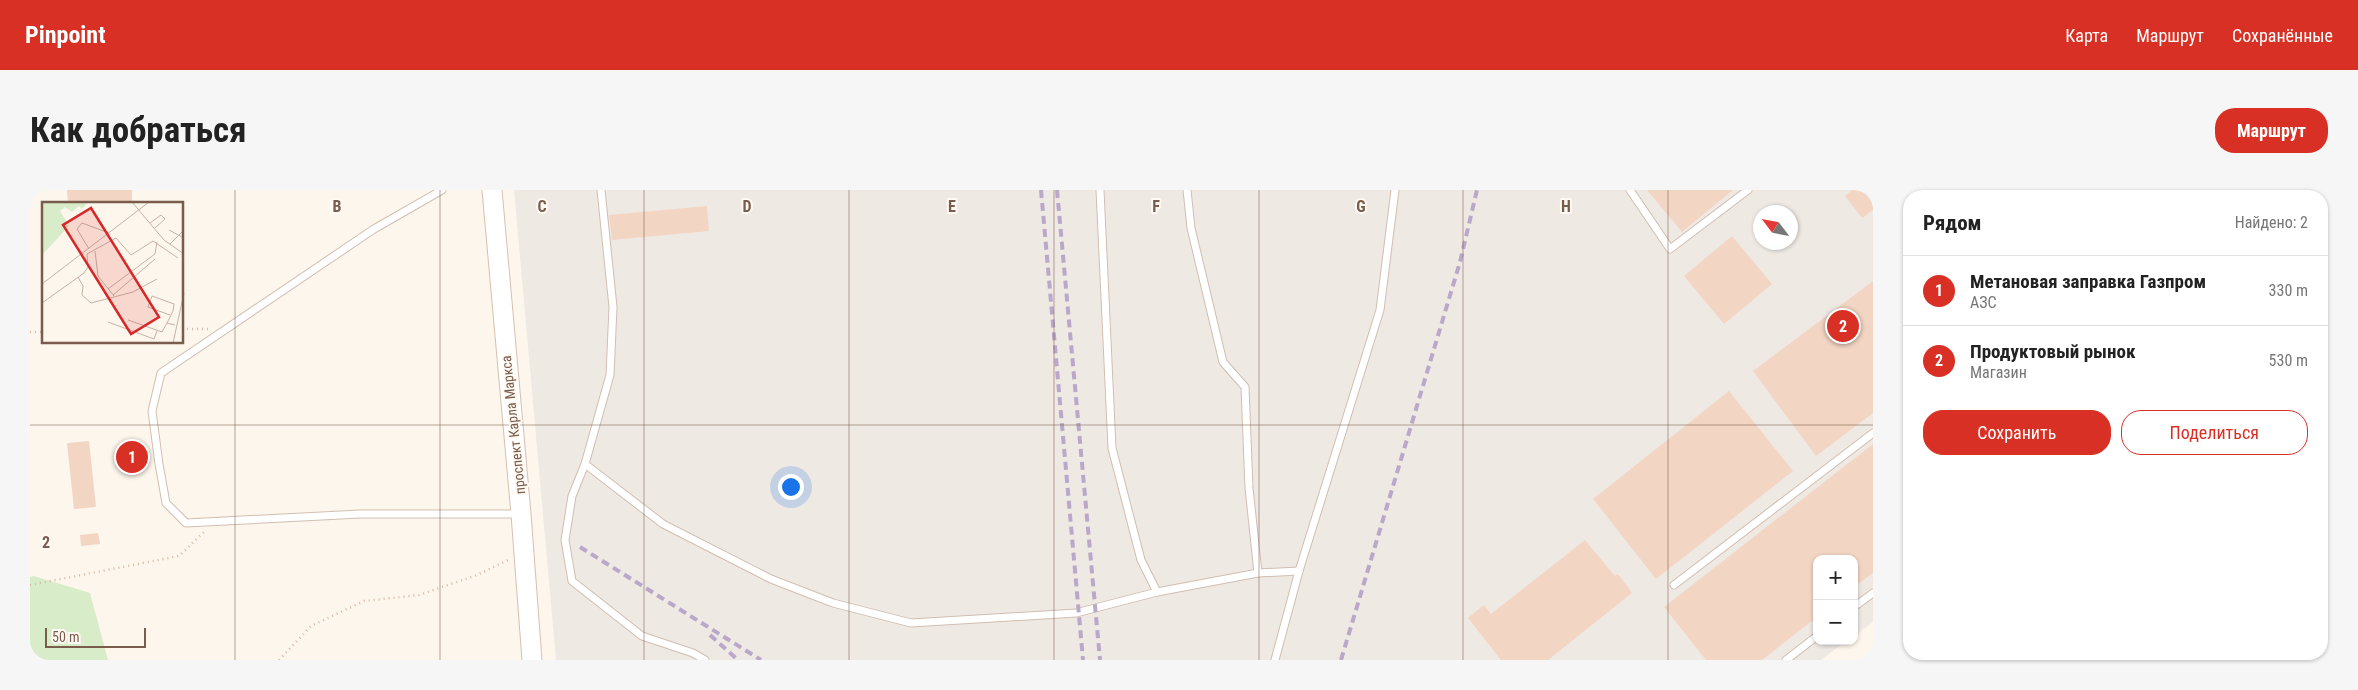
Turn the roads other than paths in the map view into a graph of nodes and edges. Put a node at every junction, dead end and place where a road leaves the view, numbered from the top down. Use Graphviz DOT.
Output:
graph roads {
  1 [pos="442,190"];
  2 [pos="492,190"];
  3 [pos="601,190"];
  4 [pos="1100,190"];
  5 [pos="1187,190"];
  6 [pos="1395,190"];
  7 [pos="1630,190"];
  8 [pos="1748,190"];
  9 [pos="1873,433"];
  10 [pos="585,464"];
  11 [pos="521,514"];
  12 [pos="1299,570"];
  13 [pos="1258,573"];
  14 [pos="1674,585"];
  15 [pos="1157,592"];
  16 [pos="1873,593"];
  17 [pos="1858,604"];
  18 [pos="1813,639"];
  19 [pos="532,660"];
  20 [pos="705,660"];
  21 [pos="1275,660"];
  22 [pos="1786,660"];
  1 -- 11 [label="lane"];
  2 -- 11 [label="main road, проспект Карла Маркса"];
  3 -- 10 [label="lane"];
  4 -- 15 [label="lane"];
  5 -- 13 [label="lane"];
  6 -- 12 [label="lane"];
  7 -- 8 [label="lane"];
  9 -- 14 [label="lane"];
  10 -- 15 [label="lane"];
  10 -- 20 [label="lane"];
  11 -- 19 [label="main road, проспект Карла Маркса"];
  12 -- 13 [label="lane"];
  12 -- 21 [label="lane"];
  13 -- 15 [label="lane"];
  16 -- 17 [label="lane"];
  18 -- 22 [label="lane"];
}
